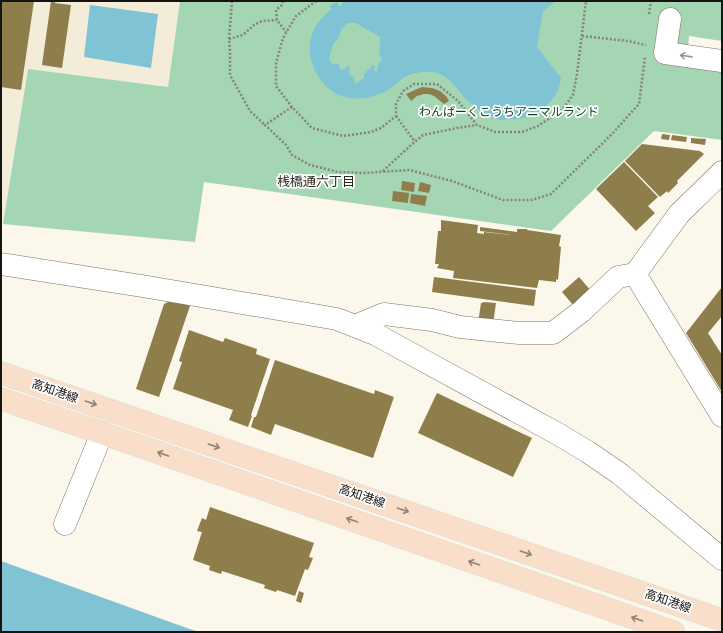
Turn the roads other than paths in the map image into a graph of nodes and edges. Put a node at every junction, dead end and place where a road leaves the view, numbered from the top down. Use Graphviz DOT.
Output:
graph roads {
  1 [pos="722,46"];
  2 [pos="722,61"];
  3 [pos="722,172"];
  4 [pos="1,264"];
  5 [pos="636,274"];
  6 [pos="355,326"];
  7 [pos="1,372"];
  8 [pos="1,399"];
  9 [pos="722,416"];
  10 [pos="102,433"];
  11 [pos="65,524"];
  12 [pos="722,559"];
  13 [pos="722,620"];
  14 [pos="674,632"];
  2 -- 1 [label="street, one-way"];
  3 -- 5 [label="street"];
  4 -- 6 [label="street"];
  5 -- 6 [label="street"];
  5 -- 9 [label="street"];
  6 -- 12 [label="street"];
  7 -- 13 [label="main road, 高知港線, one-way"];
  8 -- 10 [label="main road, 高知港線"];
  10 -- 11 [label="street"];
  14 -- 10 [label="main road, 高知港線, one-way"];
}
